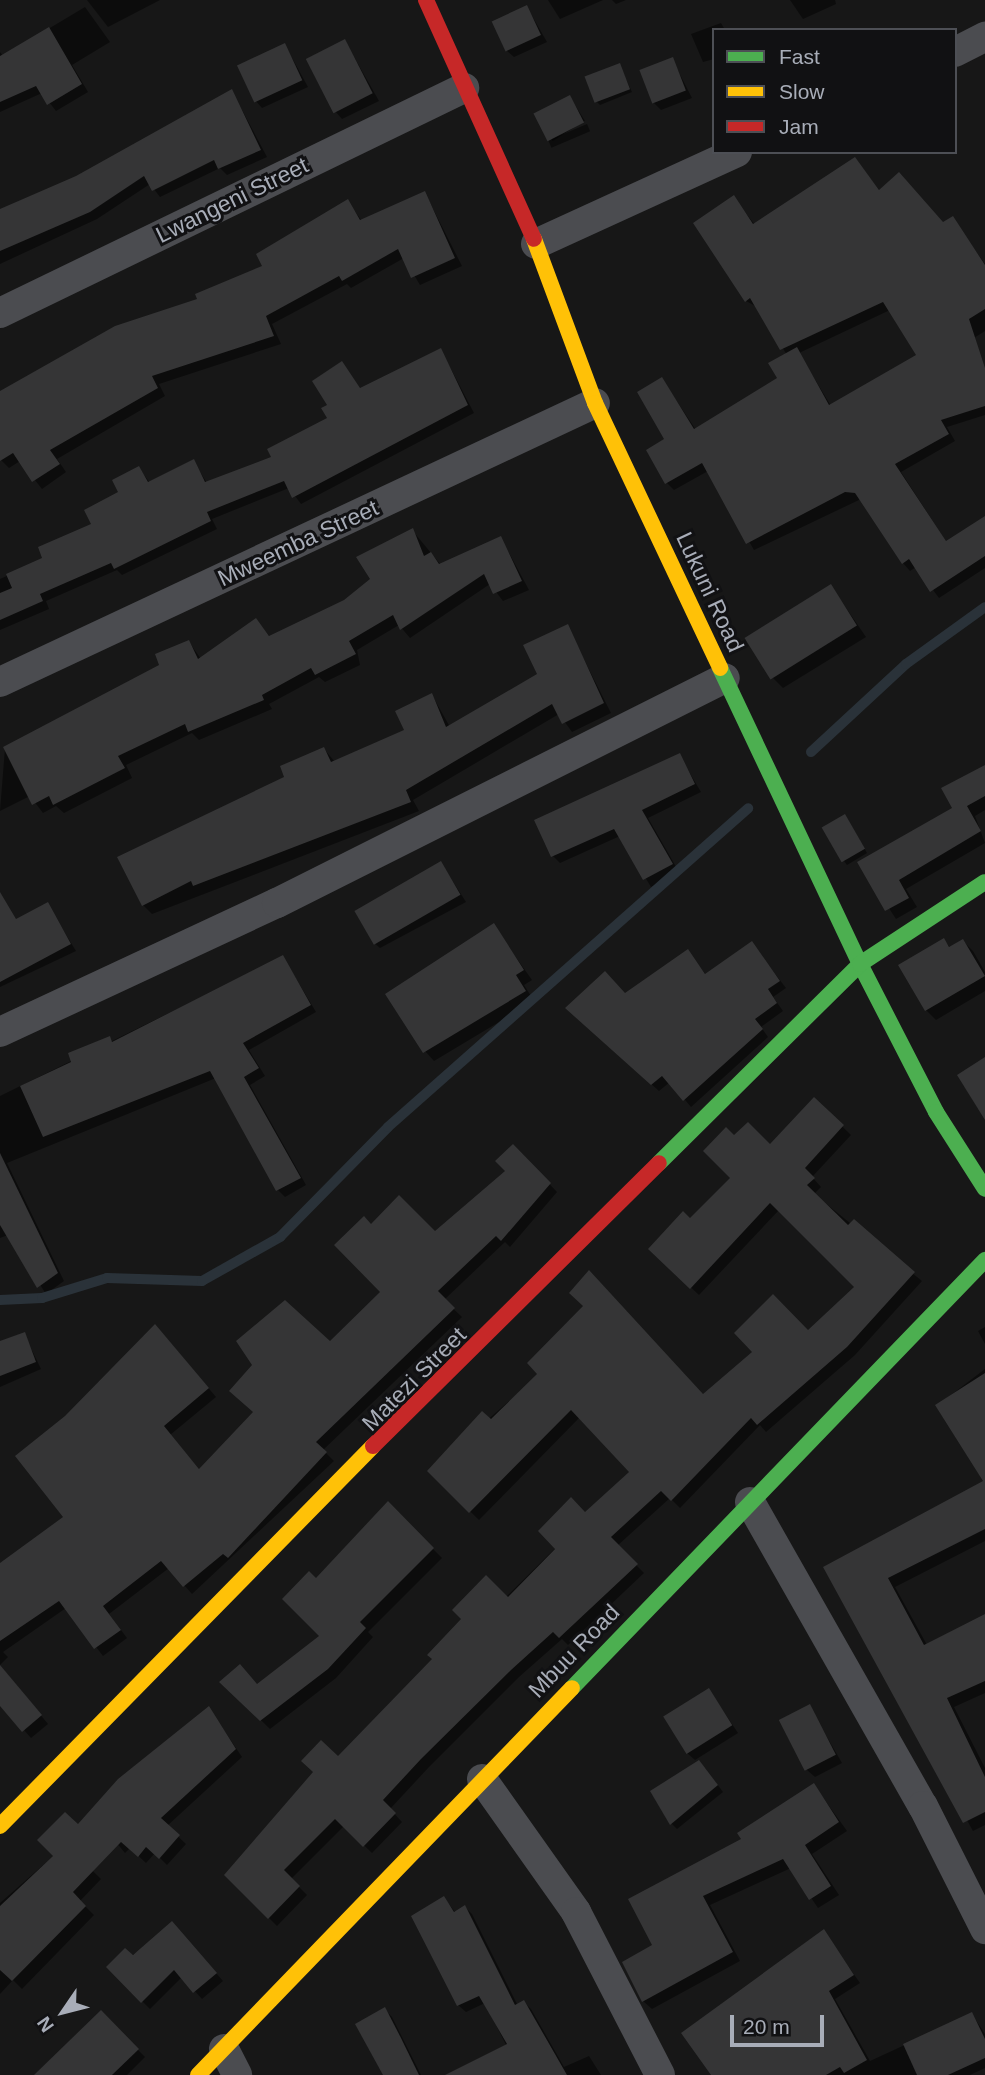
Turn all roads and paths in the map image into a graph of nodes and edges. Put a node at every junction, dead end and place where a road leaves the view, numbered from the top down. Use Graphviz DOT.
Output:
graph roads {
  1 [pos="426,0"];
  2 [pos="985,37"];
  3 [pos="957,51"];
  4 [pos="464,88"];
  5 [pos="733,154"];
  6 [pos="536,244"];
  7 [pos="0,313"];
  8 [pos="595,403"];
  9 [pos="725,678"];
  10 [pos="0,682"];
  11 [pos="985,882"];
  12 [pos="860,964"];
  13 [pos="0,1032"];
  14 [pos="985,1189"];
  15 [pos="985,1260"];
  16 [pos="750,1502"];
  17 [pos="482,1779"];
  18 [pos="0,1826"];
  19 [pos="985,1929"];
  20 [pos="230,2062"];
  21 [pos="198,2075"];
  22 [pos="660,2075"];
  1 -- 4 [label="street, Lukuni Road"];
  2 -- 3 [label="street"];
  4 -- 6 [label="street, Lukuni Road"];
  4 -- 7 [label="street, Lwangeni Street"];
  5 -- 6 [label="street"];
  6 -- 8 [label="street, Lukuni Road"];
  8 -- 9 [label="street, Lukuni Road"];
  8 -- 10 [label="street, Mweemba Street"];
  9 -- 12 [label="street, Lukuni Road"];
  9 -- 13 [label="street"];
  11 -- 12 [label="street, Matezi Street"];
  12 -- 14 [label="street, Lukuni Road"];
  12 -- 18 [label="street, Matezi Street"];
  15 -- 16 [label="street, Mbuu Road"];
  16 -- 17 [label="street, Mbuu Road"];
  16 -- 19 [label="street"];
  17 -- 20 [label="street, Mbuu Road"];
  17 -- 22 [label="street"];
  20 -- 21 [label="street, Mbuu Road"];
}
